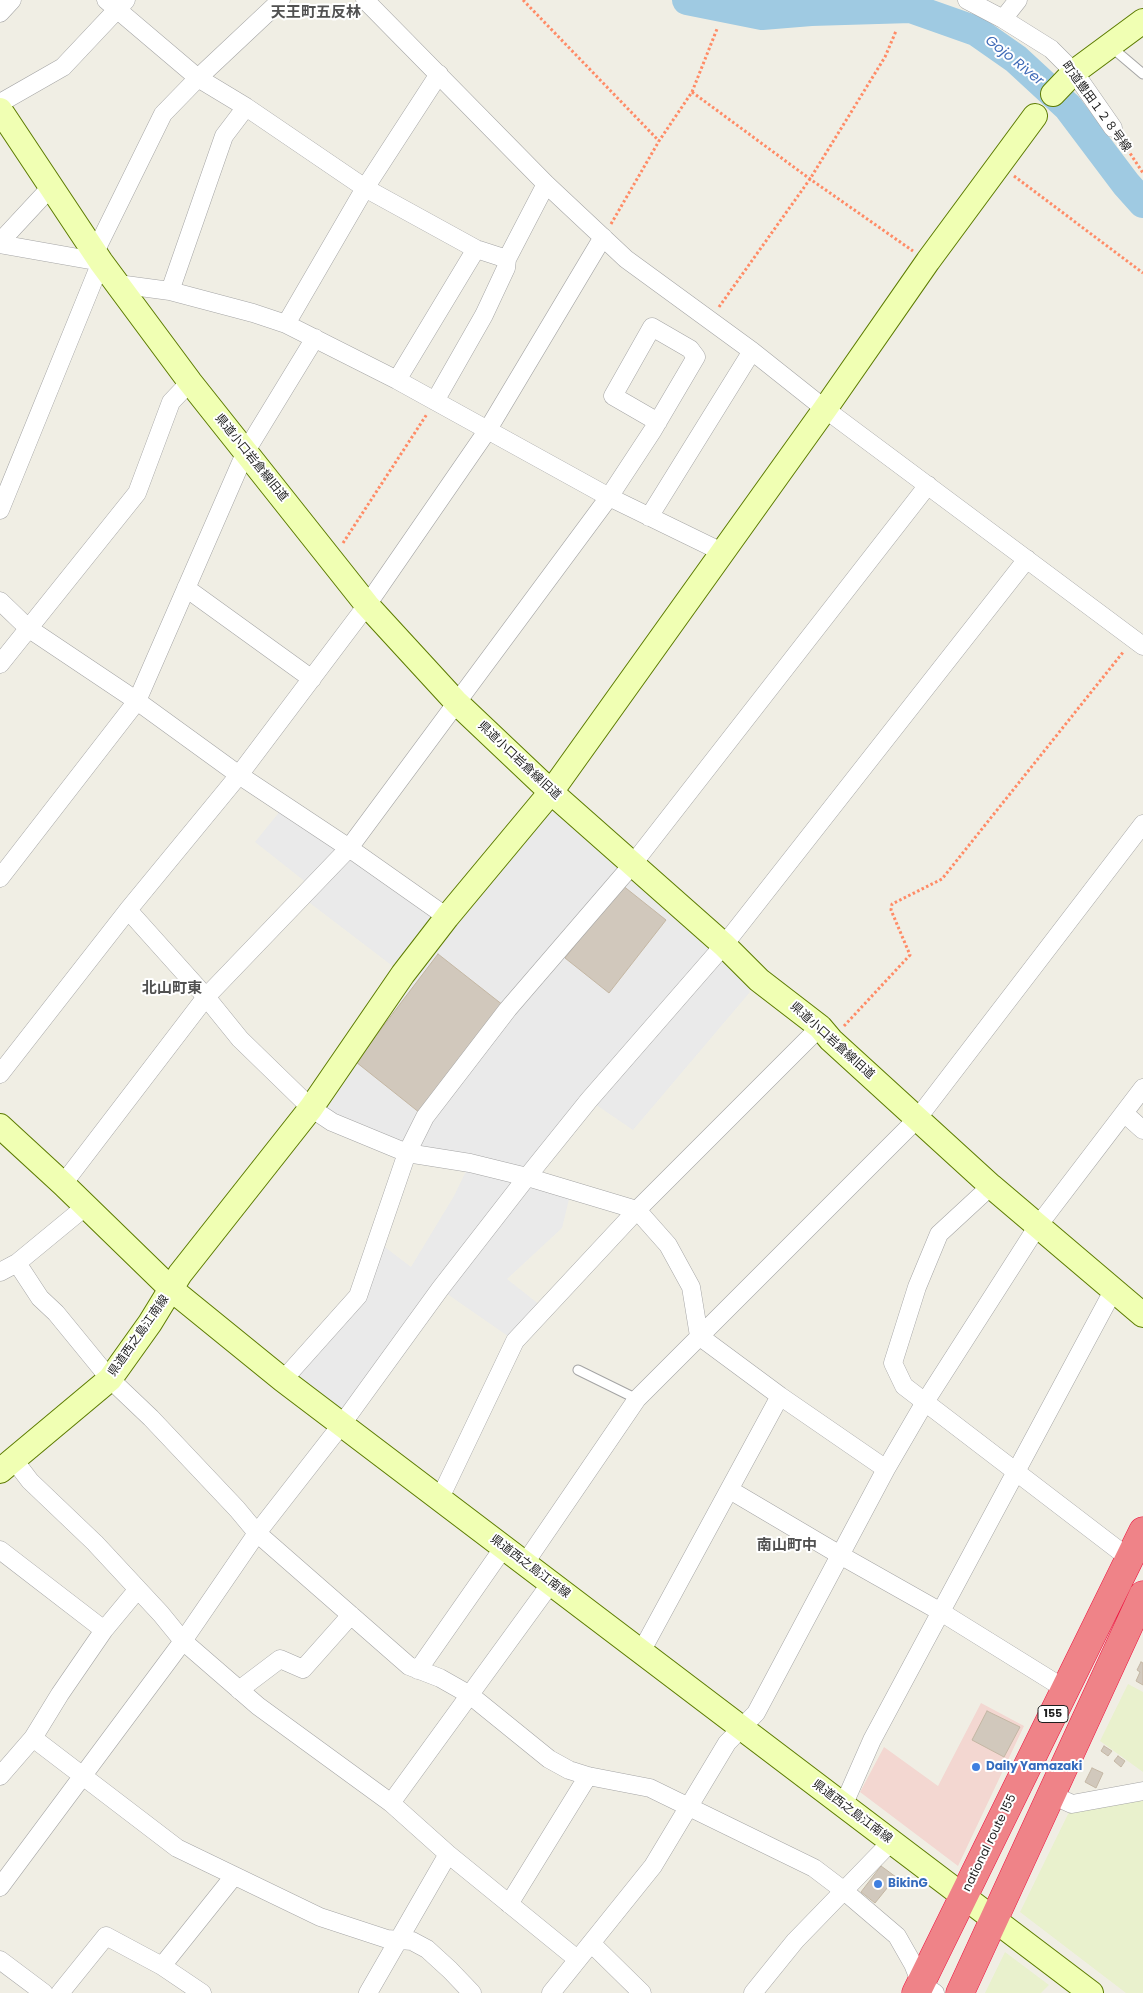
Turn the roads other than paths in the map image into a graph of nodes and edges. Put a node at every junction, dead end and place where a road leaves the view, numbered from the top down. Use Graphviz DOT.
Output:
graph roads {
  1 [pos="12,0"];
  2 [pos="281,0"];
  3 [pos="365,0"];
  4 [pos="967,0"];
  5 [pos="1018,0"];
  6 [pos="116,3"];
  7 [pos="0,14"];
  8 [pos="1003,19"];
  9 [pos="1143,21"];
  10 [pos="1109,46"];
  11 [pos="439,74"];
  12 [pos="1072,74"];
  13 [pos="1143,74"];
  14 [pos="198,78"];
  15 [pos="1053,94"];
  16 [pos="0,103"];
  17 [pos="246,108"];
  18 [pos="0,110"];
  19 [pos="1035,116"];
  20 [pos="1114,128"];
  21 [pos="546,184"];
  22 [pos="51,187"];
  23 [pos="365,188"];
  24 [pos="603,237"];
  25 [pos="0,243"];
  26 [pos="476,249"];
  27 [pos="98,257"];
  28 [pos="507,259"];
  29 [pos="118,284"];
  30 [pos="170,291"];
  31 [pos="286,324"];
  32 [pos="315,338"];
  33 [pos="752,351"];
  34 [pos="397,380"];
  35 [pos="190,382"];
  36 [pos="435,402"];
  37 [pos="825,409"];
  38 [pos="658,422"];
  39 [pos="486,431"];
  40 [pos="246,451"];
  41 [pos="928,485"];
  42 [pos="609,498"];
  43 [pos="0,510"];
  44 [pos="649,517"];
  45 [pos="722,552"];
  46 [pos="1028,559"];
  47 [pos="186,588"];
  48 [pos="0,601"];
  49 [pos="367,605"];
  50 [pos="28,628"];
  51 [pos="1138,642"];
  52 [pos="0,664"];
  53 [pos="312,679"];
  54 [pos="137,701"];
  55 [pos="457,703"];
  56 [pos="239,775"];
  57 [pos="551,792"];
  58 [pos="1143,824"];
  59 [pos="349,848"];
  60 [pos="632,865"];
  61 [pos="0,878"];
  62 [pos="128,910"];
  63 [pos="447,917"];
  64 [pos="724,945"];
  65 [pos="206,997"];
  66 [pos="826,1034"];
  67 [pos="0,1074"];
  68 [pos="1143,1088"];
  69 [pos="311,1108"];
  70 [pos="1124,1113"];
  71 [pos="917,1119"];
  72 [pos="0,1126"];
  73 [pos="1143,1130"];
  74 [pos="407,1153"];
  75 [pos="527,1177"];
  76 [pos="63,1184"];
  77 [pos="990,1186"];
  78 [pos="85,1207"];
  79 [pos="637,1210"];
  80 [pos="1037,1227"];
  81 [pos="17,1263"];
  82 [pos="0,1272"];
  83 [pos="171,1289"];
  84 [pos="1114,1290"];
  85 [pos="1143,1315"];
  86 [pos="699,1336"];
  87 [pos="578,1370"];
  88 [pos="110,1379"];
  89 [pos="283,1380"];
  90 [pos="780,1396"];
  91 [pos="637,1398"];
  92 [pos="925,1402"];
  93 [pos="342,1424"];
  94 [pos="7,1465"];
  95 [pos="886,1469"];
  96 [pos="1018,1472"];
  97 [pos="730,1490"];
  98 [pos="440,1498"];
  99 [pos="1143,1532"];
  100 [pos="257,1533"];
  101 [pos="504,1547"];
  102 [pos="0,1550"];
  103 [pos="840,1555"];
  104 [pos="1130,1558"];
  105 [pos="525,1563"];
  106 [pos="551,1583"];
  107 [pos="138,1589"];
  108 [pos="1141,1608"];
  109 [pos="940,1612"];
  110 [pos="351,1615"];
  111 [pos="104,1630"];
  112 [pos="183,1641"];
  113 [pos="641,1652"];
  114 [pos="418,1670"];
  115 [pos="1065,1689"];
  116 [pos="239,1690"];
  117 [pos="470,1694"];
  118 [pos="741,1729"];
  119 [pos="33,1738"];
  120 [pos="0,1776"];
  121 [pos="83,1776"];
  122 [pos="588,1776"];
  123 [pos="1143,1791"];
  124 [pos="1050,1794"];
  125 [pos="391,1803"];
  126 [pos="843,1806"];
  127 [pos="688,1808"];
  128 [pos="891,1842"];
  129 [pos="448,1854"];
  130 [pos="234,1876"];
  131 [pos="0,1887"];
  132 [pos="843,1890"];
  133 [pos="963,1896"];
  134 [pos="509,1904"];
  135 [pos="995,1921"];
  136 [pos="400,1939"];
  137 [pos="591,1943"];
  138 [pos="577,1959"];
  139 [pos="2,1965"];
  140 [pos="162,1966"];
  141 [pos="924,1990"];
  142 [pos="196,1991"];
  143 [pos="44,1993"];
  144 [pos="60,1993"];
  145 [pos="368,1993"];
  146 [pos="472,1993"];
  147 [pos="551,1993"];
  148 [pos="642,1993"];
  149 [pos="753,1993"];
  150 [pos="960,1993"];
  151 [pos="1091,1993"];
  1 -- 7 [label="street"];
  2 -- 14 [label="street"];
  3 -- 11 [label="street"];
  4 -- 8 [label="street, 町道豊田１２８号線"];
  5 -- 8 [label="street"];
  6 -- 14 [label="street"];
  6 -- 16 [label="street"];
  8 -- 12 [label="street, 町道豊田１２８号線"];
  9 -- 10 [label="street"];
  10 -- 12 [label="street"];
  10 -- 13 [label="lane"];
  11 -- 21 [label="street"];
  11 -- 23 [label="street"];
  12 -- 15 [label="street"];
  12 -- 20 [label="street, 町道豊田１２８号線"];
  14 -- 17 [label="street"];
  14 -- 27 [label="street"];
  15 -- 19 [label="street"];
  17 -- 23 [label="street"];
  17 -- 30 [label="street"];
  18 -- 22 [label="street, 県道小口岩倉線旧道"];
  19 -- 37 [label="street"];
  21 -- 24 [label="street"];
  21 -- 28 [label="street"];
  22 -- 25 [label="street"];
  22 -- 27 [label="street, 県道小口岩倉線旧道"];
  23 -- 26 [label="street"];
  23 -- 31 [label="street"];
  24 -- 33 [label="street"];
  24 -- 39 [label="street"];
  25 -- 27 [label="street"];
  26 -- 28 [label="street"];
  26 -- 34 [label="street"];
  27 -- 29 [label="street, 県道小口岩倉線旧道"];
  27 -- 43 [label="street"];
  28 -- 36 [label="street"];
  29 -- 30 [label="street"];
  29 -- 35 [label="street, 県道小口岩倉線旧道"];
  30 -- 31 [label="street"];
  31 -- 32 [label="street"];
  32 -- 34 [label="street"];
  32 -- 40 [label="street"];
  33 -- 37 [label="street"];
  33 -- 44 [label="street"];
  34 -- 36 [label="street"];
  35 -- 40 [label="street, 県道小口岩倉線旧道"];
  35 -- 50 [label="street"];
  36 -- 39 [label="street"];
  37 -- 41 [label="street"];
  37 -- 45 [label="street"];
  38 -- 38 [label="street"];
  38 -- 42 [label="street"];
  39 -- 42 [label="street"];
  39 -- 49 [label="street"];
  40 -- 47 [label="street"];
  40 -- 49 [label="street, 県道小口岩倉線旧道"];
  41 -- 46 [label="street"];
  41 -- 60 [label="street"];
  42 -- 44 [label="street"];
  42 -- 55 [label="street"];
  44 -- 45 [label="street"];
  45 -- 57 [label="street"];
  46 -- 51 [label="street"];
  46 -- 64 [label="street"];
  47 -- 53 [label="street"];
  47 -- 54 [label="street"];
  48 -- 50 [label="street"];
  49 -- 53 [label="street"];
  49 -- 55 [label="street, 県道小口岩倉線旧道"];
  50 -- 52 [label="street"];
  50 -- 54 [label="street"];
  53 -- 56 [label="street"];
  54 -- 56 [label="street"];
  54 -- 61 [label="street"];
  55 -- 57 [label="street, 県道小口岩倉線旧道"];
  55 -- 59 [label="street"];
  56 -- 59 [label="street"];
  56 -- 62 [label="street"];
  57 -- 60 [label="street, 県道小口岩倉線旧道"];
  57 -- 63 [label="street"];
  58 -- 71 [label="street"];
  59 -- 63 [label="street"];
  59 -- 65 [label="street"];
  60 -- 64 [label="street, 県道小口岩倉線旧道"];
  60 -- 74 [label="street"];
  62 -- 65 [label="street"];
  62 -- 67 [label="street"];
  63 -- 69 [label="street"];
  64 -- 66 [label="street, 県道小口岩倉線旧道"];
  64 -- 75 [label="street"];
  65 -- 69 [label="street"];
  65 -- 76 [label="street"];
  66 -- 71 [label="street, 県道小口岩倉線旧道"];
  66 -- 79 [label="street"];
  68 -- 70 [label="street"];
  69 -- 74 [label="street"];
  69 -- 83 [label="street"];
  70 -- 73 [label="street"];
  70 -- 80 [label="street"];
  71 -- 77 [label="street, 県道小口岩倉線旧道"];
  71 -- 86 [label="street"];
  72 -- 76 [label="street"];
  74 -- 75 [label="street"];
  74 -- 89 [label="street"];
  75 -- 79 [label="street"];
  75 -- 93 [label="street"];
  76 -- 78 [label="street"];
  77 -- 80 [label="street, 県道小口岩倉線旧道"];
  77 -- 92 [label="street"];
  78 -- 81 [label="street"];
  78 -- 83 [label="street"];
  79 -- 86 [label="street"];
  79 -- 98 [label="street"];
  80 -- 84 [label="street, 県道小口岩倉線旧道"];
  80 -- 92 [label="street"];
  81 -- 82 [label="street"];
  81 -- 88 [label="street"];
  83 -- 88 [label="street, 県道西之島江南線"];
  83 -- 89 [label="street, 県道西之島江南線"];
  84 -- 85 [label="street, 県道小口岩倉線旧道"];
  84 -- 96 [label="street"];
  86 -- 90 [label="street"];
  86 -- 91 [label="street"];
  87 -- 91 [label="lane"];
  88 -- 94 [label="street, 県道西之島江南線"];
  88 -- 100 [label="street"];
  89 -- 93 [label="street, 県道西之島江南線"];
  90 -- 95 [label="street"];
  90 -- 97 [label="street"];
  91 -- 105 [label="street"];
  92 -- 95 [label="street"];
  92 -- 96 [label="street"];
  93 -- 98 [label="street, 県道西之島江南線"];
  93 -- 100 [label="street"];
  94 -- 107 [label="street"];
  95 -- 103 [label="street"];
  96 -- 104 [label="street"];
  96 -- 109 [label="street"];
  97 -- 103 [label="street"];
  97 -- 113 [label="street"];
  98 -- 101 [label="street, 県道西之島江南線"];
  99 -- 104 [label="highway, national route 155 / 155"];
  100 -- 110 [label="street"];
  100 -- 112 [label="street"];
  101 -- 105 [label="street, 県道西之島江南線"];
  101 -- 114 [label="street"];
  102 -- 111 [label="street"];
  103 -- 109 [label="street"];
  103 -- 118 [label="street"];
  104 -- 115 [label="highway, national route 155 / 155"];
  105 -- 106 [label="street, 県道西之島江南線"];
  106 -- 113 [label="street, 県道西之島江南線"];
  106 -- 117 [label="street"];
  107 -- 111 [label="street"];
  107 -- 112 [label="street"];
  108 -- 124 [label="highway, 155"];
  109 -- 115 [label="street"];
  109 -- 126 [label="street"];
  110 -- 114 [label="street"];
  110 -- 116 [label="street"];
  111 -- 119 [label="street"];
  112 -- 116 [label="street"];
  112 -- 121 [label="street"];
  113 -- 118 [label="street, 県道西之島江南線"];
  114 -- 117 [label="street"];
  115 -- 133 [label="highway, national route 155 / 155"];
  116 -- 125 [label="street"];
  117 -- 122 [label="street"];
  117 -- 125 [label="street"];
  118 -- 126 [label="street, 県道西之島江南線"];
  118 -- 127 [label="street"];
  119 -- 120 [label="street"];
  119 -- 121 [label="street"];
  121 -- 130 [label="street"];
  121 -- 131 [label="street"];
  122 -- 127 [label="street"];
  122 -- 134 [label="street"];
  123 -- 124 [label="street"];
  124 -- 135 [label="highway, 155"];
  125 -- 129 [label="street"];
  126 -- 128 [label="street, 県道西之島江南線"];
  127 -- 132 [label="street"];
  127 -- 137 [label="street"];
  128 -- 132 [label="street"];
  128 -- 133 [label="street, 県道西之島江南線"];
  129 -- 134 [label="street"];
  129 -- 136 [label="street"];
  130 -- 136 [label="street"];
  130 -- 140 [label="street"];
  132 -- 141 [label="street"];
  132 -- 149 [label="street"];
  133 -- 135 [label="street, 県道西之島江南線"];
  133 -- 141 [label="highway, national route 155 / 155"];
  134 -- 138 [label="street"];
  135 -- 150 [label="highway, 155"];
  135 -- 151 [label="street, 県道西之島江南線"];
  136 -- 145 [label="street"];
  136 -- 146 [label="street"];
  137 -- 138 [label="street"];
  137 -- 148 [label="street"];
  138 -- 147 [label="street"];
  139 -- 143 [label="street"];
  140 -- 142 [label="street"];
  140 -- 144 [label="street"];
}
